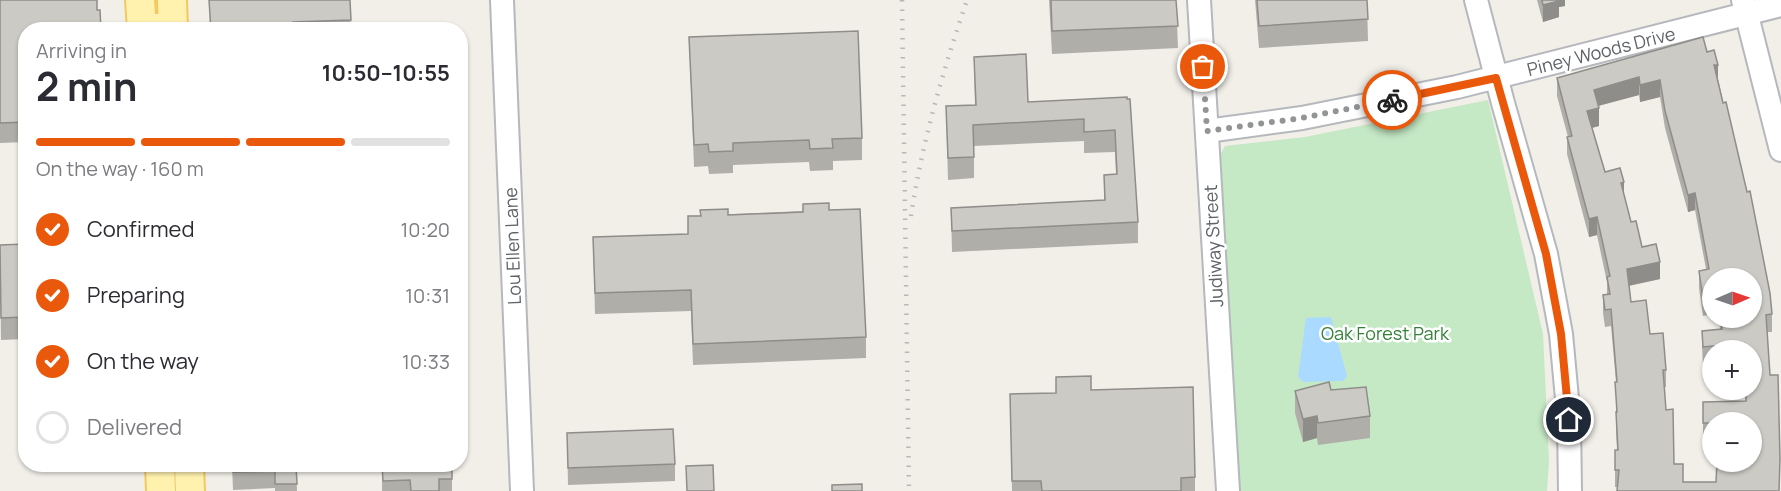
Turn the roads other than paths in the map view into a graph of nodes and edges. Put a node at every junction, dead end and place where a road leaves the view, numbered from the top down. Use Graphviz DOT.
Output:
graph roads {
  1 [pos="140,0"];
  2 [pos="502,0"];
  3 [pos="1200,0"];
  4 [pos="1476,0"];
  5 [pos="1781,5"];
  6 [pos="1744,7"];
  7 [pos="141,22"];
  8 [pos="1496,78"];
  9 [pos="1207,131"];
  10 [pos="1781,150"];
  11 [pos="160,472"];
  12 [pos="189,472"];
  13 [pos="161,491"];
  14 [pos="190,491"];
  15 [pos="522,491"];
  16 [pos="1227,491"];
  17 [pos="1570,491"];
  1 -- 7 [label="main road"];
  2 -- 15 [label="street, Lou Ellen Lane"];
  3 -- 9 [label="street, Judiway Street"];
  4 -- 8 [label="street"];
  5 -- 6 [label="street, Piney Woods Drive"];
  6 -- 8 [label="street, Piney Woods Drive"];
  6 -- 10 [label="street"];
  8 -- 9 [label="street, Piney Woods Drive"];
  8 -- 17 [label="street"];
  9 -- 16 [label="street, Judiway Street"];
  11 -- 13 [label="main road"];
  12 -- 14 [label="main road"];
}
